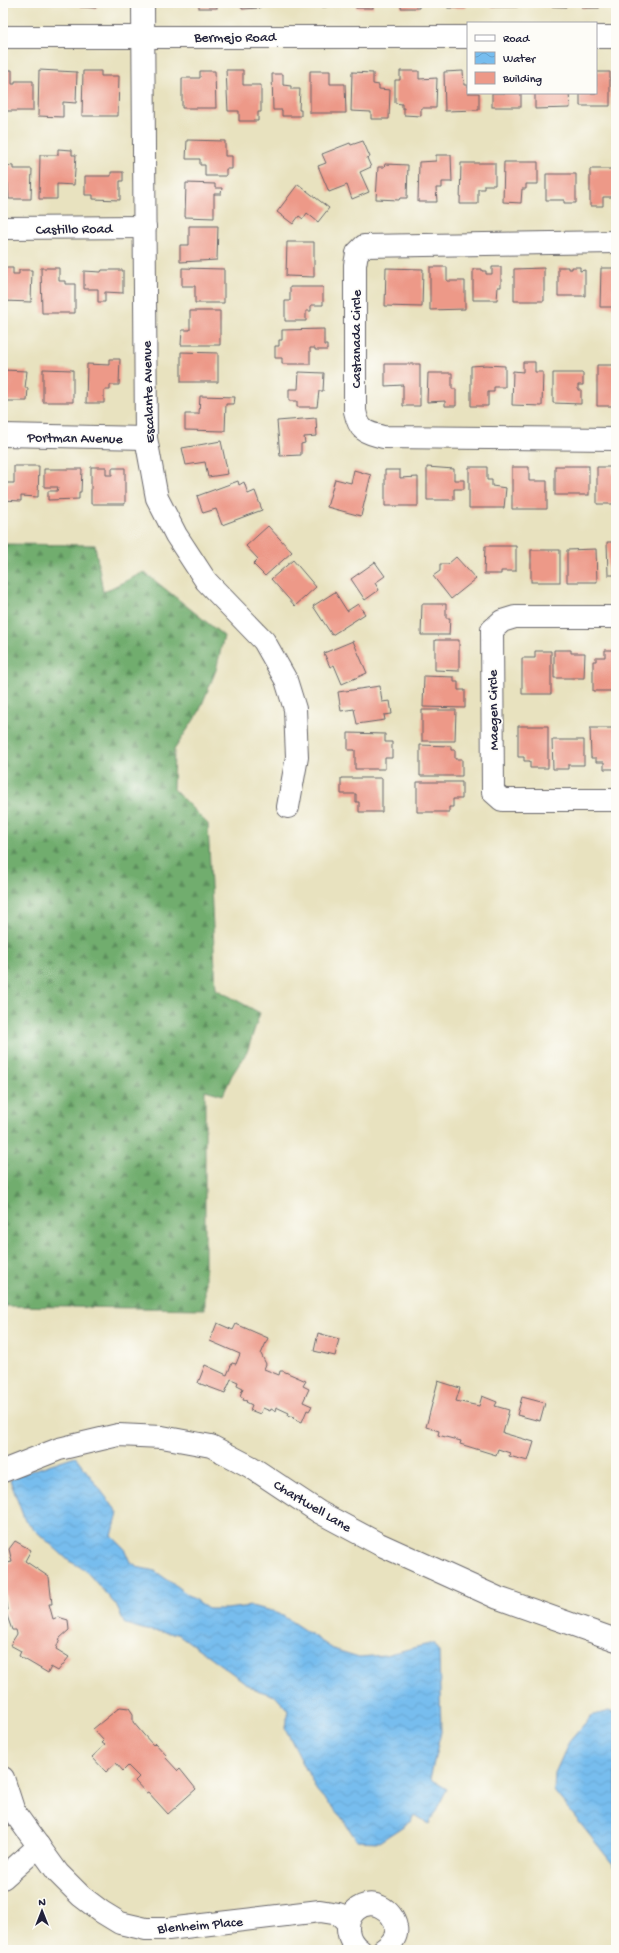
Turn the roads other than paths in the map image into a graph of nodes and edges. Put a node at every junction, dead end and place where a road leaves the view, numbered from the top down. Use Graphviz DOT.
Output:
graph roads {
  1 [pos="143,3"];
  2 [pos="143,36"];
  3 [pos="3,37"];
  4 [pos="467,37"];
  5 [pos="597,37"];
  6 [pos="616,37"];
  7 [pos="145,227"];
  8 [pos="3,228"];
  9 [pos="616,242"];
  10 [pos="3,435"];
  11 [pos="146,438"];
  12 [pos="616,439"];
  13 [pos="616,617"];
  14 [pos="616,800"];
  15 [pos="288,807"];
  16 [pos="3,1471"];
  17 [pos="616,1640"];
  18 [pos="3,1778"];
  19 [pos="39,1846"];
  20 [pos="3,1878"];
  21 [pos="348,1923"];
  22 [pos="360,1950"];
  23 [pos="383,1950"];
  1 -- 2 [label="street, Escalante Avenue"];
  2 -- 3 [label="street, Bermejo Road"];
  2 -- 4 [label="street, Bermejo Road"];
  2 -- 7 [label="street, Escalante Avenue"];
  5 -- 6 [label="street"];
  7 -- 8 [label="street, Castillo Road"];
  7 -- 11 [label="street, Escalante Avenue"];
  9 -- 12 [label="street, Castanada Circle"];
  10 -- 11 [label="street, Portman Avenue"];
  11 -- 15 [label="street, Escalante Avenue"];
  13 -- 14 [label="street, Maegen Circle"];
  16 -- 17 [label="street, Chartwell Lane"];
  18 -- 19 [label="street, Blenheim Place"];
  19 -- 20 [label="street"];
  19 -- 21 [label="street, Blenheim Place"];
  21 -- 22 [label="street"];
  21 -- 23 [label="street"];
}
